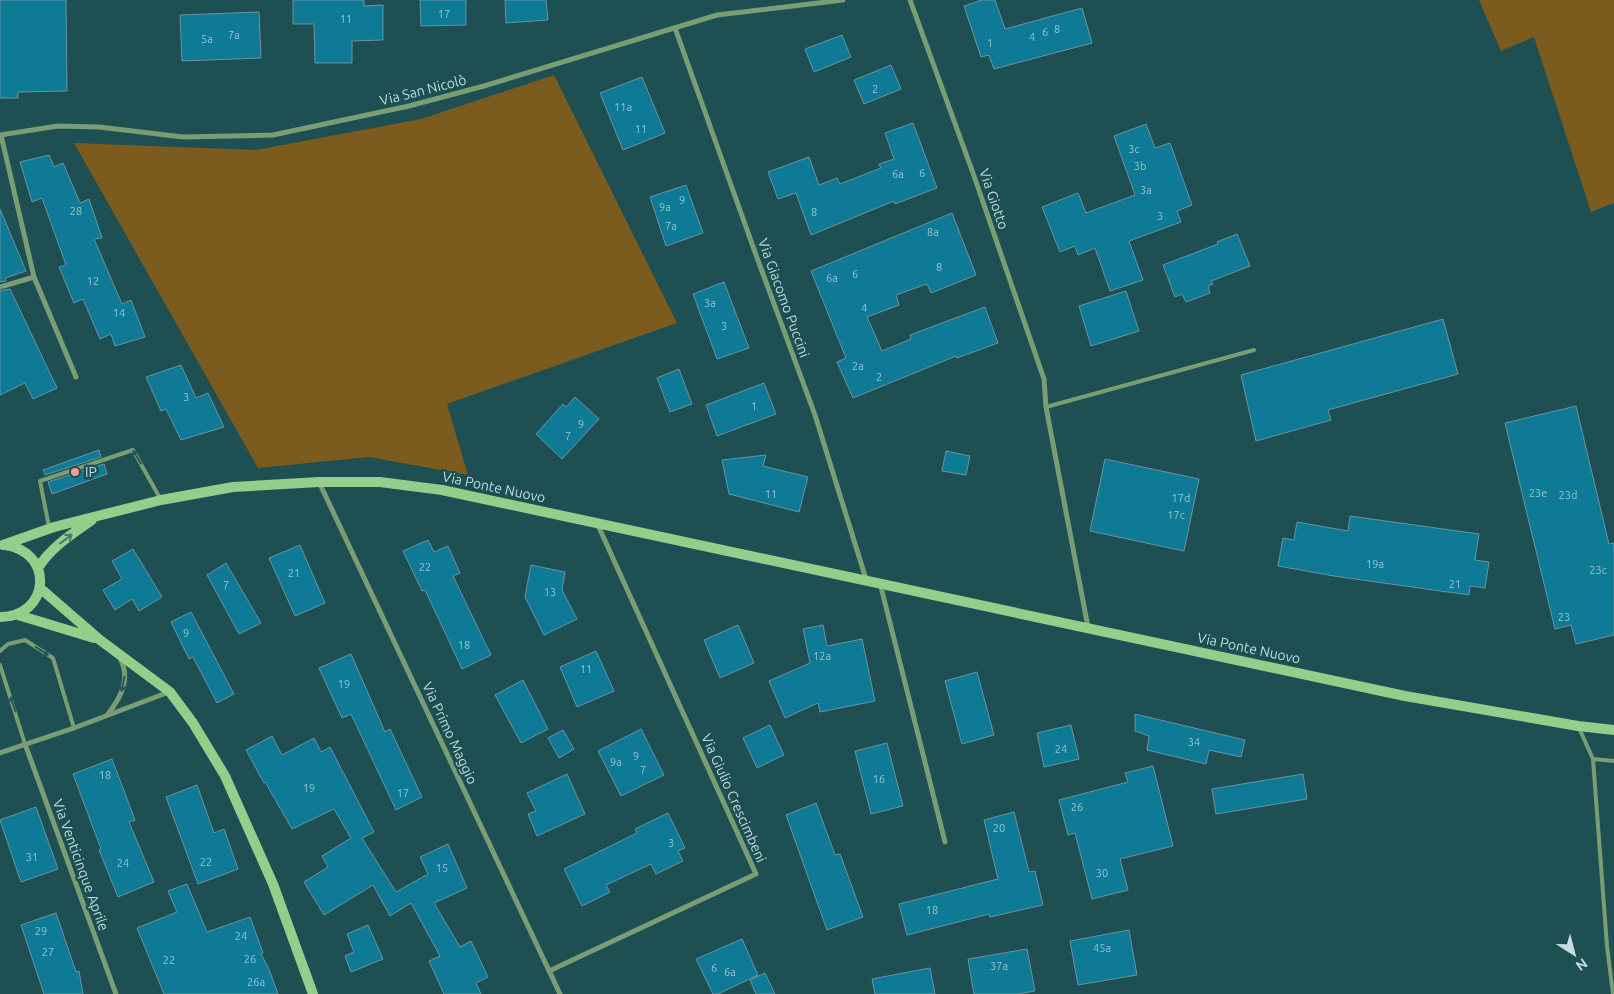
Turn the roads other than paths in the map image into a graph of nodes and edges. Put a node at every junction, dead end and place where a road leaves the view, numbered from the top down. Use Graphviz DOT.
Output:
graph roads {
  1 [pos="843,0"];
  2 [pos="910,0"];
  3 [pos="675,28"];
  4 [pos="0,135"];
  5 [pos="34,277"];
  6 [pos="0,287"];
  7 [pos="1254,350"];
  8 [pos="76,377"];
  9 [pos="1046,407"];
  10 [pos="319,482"];
  11 [pos="161,500"];
  12 [pos="99,515"];
  13 [pos="597,523"];
  14 [pos="49,529"];
  15 [pos="2,545"];
  16 [pos="38,568"];
  17 [pos="866,579"];
  18 [pos="880,582"];
  19 [pos="40,588"];
  20 [pos="18,614"];
  21 [pos="0,617"];
  22 [pos="1088,627"];
  23 [pos="100,640"];
  24 [pos="0,651"];
  25 [pos="117,652"];
  26 [pos="0,665"];
  27 [pos="170,692"];
  28 [pos="108,714"];
  29 [pos="1578,726"];
  30 [pos="74,728"];
  31 [pos="1614,730"];
  32 [pos="26,744"];
  33 [pos="0,753"];
  34 [pos="1593,759"];
  35 [pos="1614,761"];
  36 [pos="944,842"];
  37 [pos="549,970"];
  38 [pos="116,994"];
  39 [pos="313,994"];
  40 [pos="560,994"];
  41 [pos="1613,994"];
  1 -- 3 [label="street, Via San Nicolò"];
  2 -- 9 [label="street, Via Giotto"];
  3 -- 4 [label="street, Via San Nicolò"];
  3 -- 17 [label="street, Via Giacomo Puccini"];
  4 -- 5 [label="street"];
  5 -- 6 [label="street"];
  5 -- 8 [label="street"];
  7 -- 9 [label="lane"];
  9 -- 22 [label="street, Via Giotto"];
  10 -- 11 [label="main road, Via Ponte Nuovo"];
  10 -- 13 [label="main road, Via Ponte Nuovo"];
  10 -- 37 [label="street, Via Primo Maggio"];
  11 -- 12 [label="main road, Via Ponte Nuovo"];
  11 -- 14 [label="lane, one-way"];
  12 -- 14 [label="main road, Via Ponte Nuovo"];
  16 -- 12 [label="main road, Via Ponte Nuovo, one-way"];
  13 -- 17 [label="main road, Via Ponte Nuovo"];
  13 -- 37 [label="street, Via Giulio Crescimbeni"];
  14 -- 15 [label="main road, Via Ponte Nuovo"];
  15 -- 16 [label="main road"];
  16 -- 19 [label="main road"];
  17 -- 18 [label="main road, Via Ponte Nuovo"];
  18 -- 22 [label="main road, Via Ponte Nuovo"];
  18 -- 36 [label="street"];
  19 -- 20 [label="main road"];
  19 -- 23 [label="main road"];
  20 -- 21 [label="main road"];
  20 -- 23 [label="main road"];
  22 -- 29 [label="main road, Via Ponte Nuovo"];
  23 -- 25 [label="main road"];
  24 -- 30 [label="lane, one-way"];
  25 -- 27 [label="main road"];
  25 -- 28 [label="street, one-way"];
  32 -- 26 [label="lane, one-way"];
  27 -- 28 [label="street"];
  27 -- 39 [label="main road"];
  28 -- 30 [label="street"];
  29 -- 31 [label="main road, Via Ponte Nuovo"];
  29 -- 34 [label="lane"];
  30 -- 32 [label="street"];
  32 -- 33 [label="street"];
  32 -- 38 [label="street, Via Venticinque Aprile"];
  34 -- 35 [label="lane"];
  34 -- 41 [label="lane"];
  37 -- 40 [label="street, Via Primo Maggio"];
}
